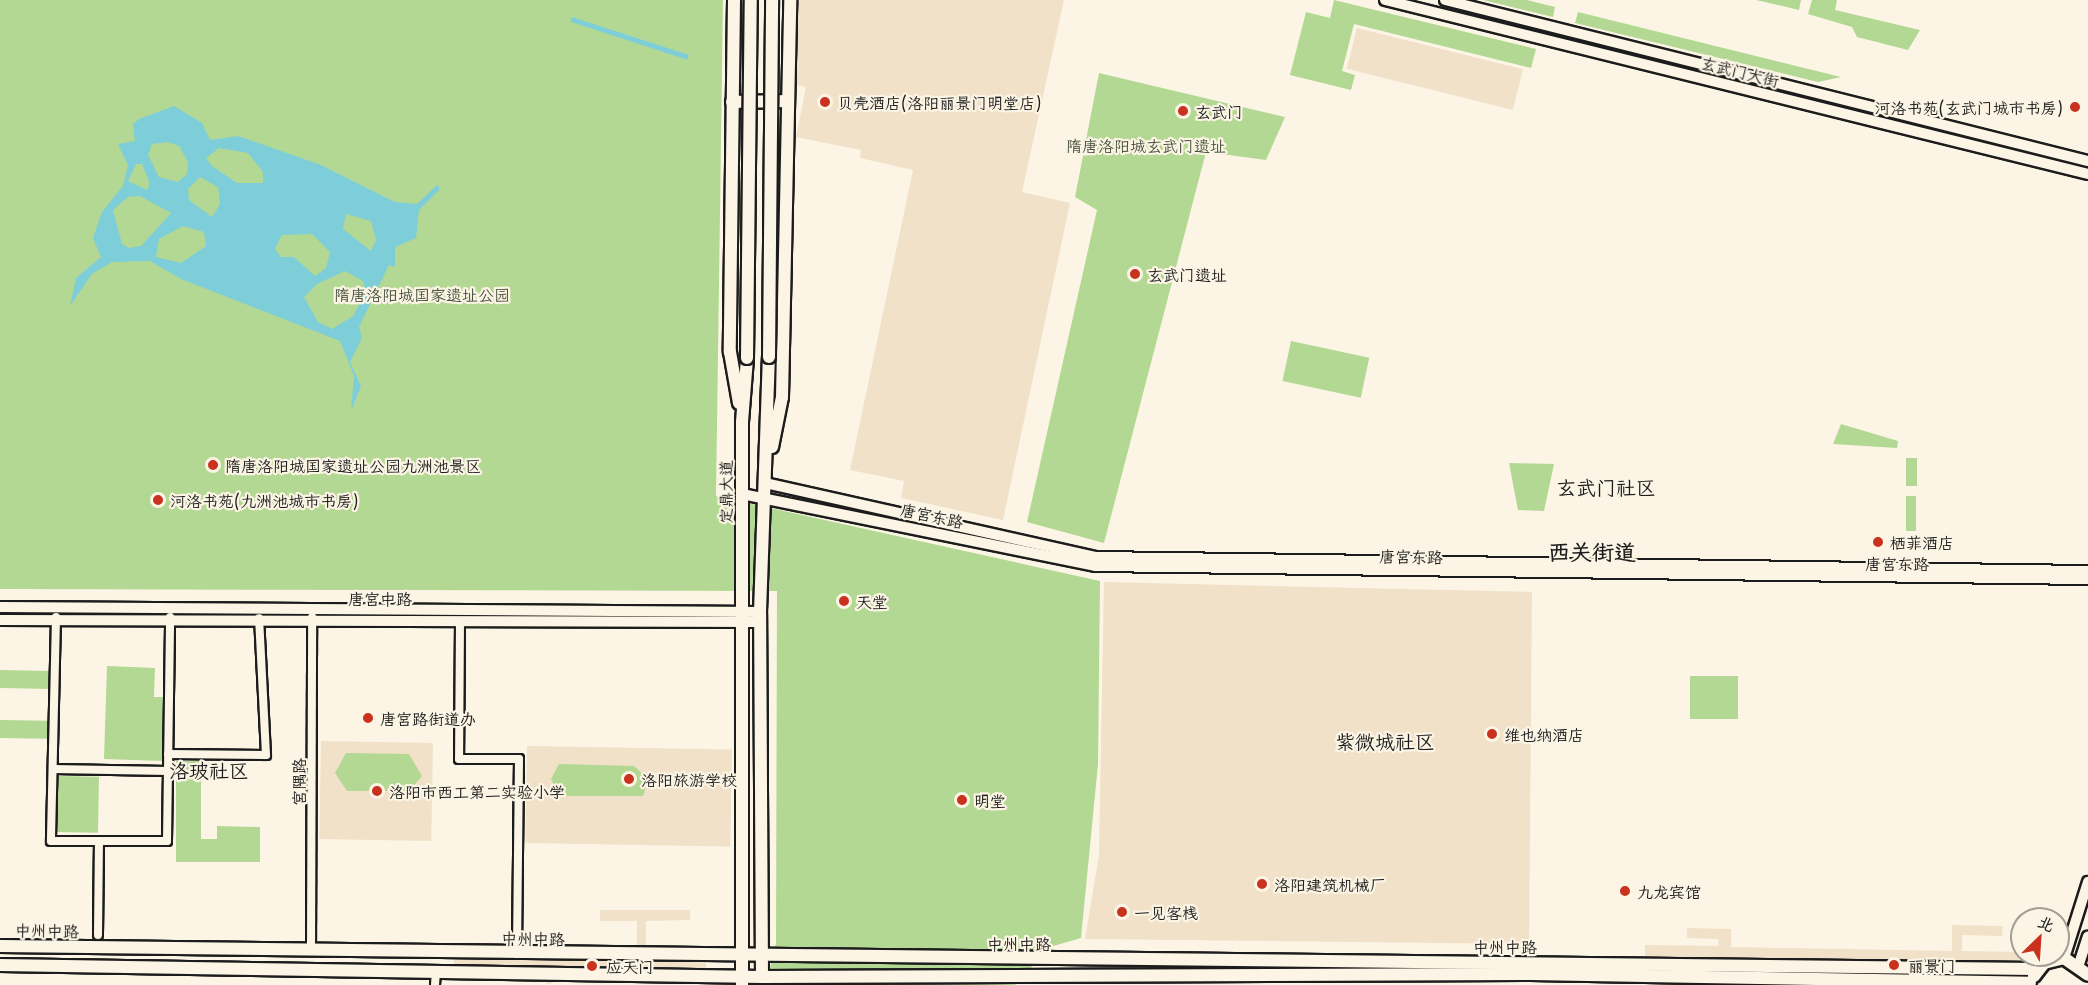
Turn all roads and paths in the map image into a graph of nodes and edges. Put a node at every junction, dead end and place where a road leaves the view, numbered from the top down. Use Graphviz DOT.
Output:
graph roads {
  1 [pos="734,0"];
  2 [pos="752,0"];
  3 [pos="772,0"];
  4 [pos="790,0"];
  5 [pos="1385,0"];
  6 [pos="1445,0"];
  7 [pos="788,101"];
  8 [pos="732,102"];
  9 [pos="2088,160"];
  10 [pos="2088,174"];
  11 [pos="783,355"];
  12 [pos="769,357"];
  13 [pos="747,358"];
  14 [pos="732,361"];
  15 [pos="742,422"];
  16 [pos="765,483"];
  17 [pos="742,494"];
  18 [pos="765,498"];
  19 [pos="2088,571"];
  20 [pos="2088,579"];
  21 [pos="55,606"];
  22 [pos="0,607"];
  23 [pos="170,615"];
  24 [pos="259,616"];
  25 [pos="312,617"];
  26 [pos="741,617"];
  27 [pos="760,617"];
  28 [pos="56,619"];
  29 [pos="0,620"];
  30 [pos="460,622"];
  31 [pos="168,754"];
  32 [pos="52,769"];
  33 [pos="168,771"];
  34 [pos="99,841"];
  35 [pos="2088,882"];
  36 [pos="98,935"];
  37 [pos="2088,936"];
  38 [pos="2070,939"];
  39 [pos="0,946"];
  40 [pos="311,951"];
  41 [pos="517,954"];
  42 [pos="745,957"];
  43 [pos="763,957"];
  44 [pos="1014,959"];
  45 [pos="2070,960"];
  46 [pos="2079,964"];
  47 [pos="0,965"];
  48 [pos="2042,967"];
  49 [pos="2037,969"];
  50 [pos="436,971"];
  51 [pos="1641,975"];
  52 [pos="2088,975"];
  53 [pos="762,977"];
  54 [pos="1012,980"];
  55 [pos="742,981"];
  56 [pos="1892,983"];
  57 [pos="2030,984"];
  58 [pos="435,985"];
  1 -- 8 [label="main road"];
  2 -- 13 [label="main road, 定鼎大道, bridge"];
  3 -- 12 [label="main road, bridge"];
  4 -- 7 [label="main road"];
  5 -- 10 [label="street, 玄武门大街"];
  6 -- 9 [label="street, 玄武门大街"];
  7 -- 8 [label="main road"];
  7 -- 11 [label="main road"];
  8 -- 14 [label="main road"];
  11 -- 12 [label="main road"];
  11 -- 16 [label="main road"];
  12 -- 16 [label="main road"];
  13 -- 14 [label="main road"];
  13 -- 15 [label="main road, 定鼎大道"];
  14 -- 15 [label="main road"];
  15 -- 17 [label="main road, 定鼎大道"];
  16 -- 18 [label="main road"];
  16 -- 19 [label="street, 唐宫东路"];
  17 -- 18 [label="street, 唐宫东路"];
  17 -- 26 [label="main road, 定鼎大道"];
  18 -- 20 [label="street, 唐宫东路"];
  18 -- 27 [label="main road"];
  21 -- 22 [label="street, 唐宫中路"];
  21 -- 23 [label="street, 唐宫中路"];
  21 -- 28 [label="street"];
  23 -- 24 [label="street, 唐宫中路"];
  23 -- 28 [label="street, 唐宫中路"];
  23 -- 31 [label="street"];
  24 -- 25 [label="street, 唐宫中路"];
  24 -- 31 [label="street"];
  25 -- 26 [label="street, 唐宫中路"];
  25 -- 30 [label="street, 唐宫中路"];
  25 -- 40 [label="street, 宫隅路"];
  26 -- 27 [label="street, 唐宫中路"];
  26 -- 30 [label="street, 唐宫中路"];
  26 -- 42 [label="main road, 定鼎大道"];
  27 -- 43 [label="main road"];
  28 -- 29 [label="street, 唐宫中路"];
  28 -- 32 [label="street"];
  30 -- 41 [label="street"];
  31 -- 33 [label="street"];
  32 -- 33 [label="street"];
  32 -- 34 [label="street"];
  33 -- 34 [label="street"];
  34 -- 36 [label="street"];
  35 -- 38 [label="street"];
  37 -- 46 [label="street"];
  39 -- 40 [label="main road, 中州中路"];
  40 -- 41 [label="main road, 中州中路"];
  41 -- 42 [label="main road, 中州中路"];
  42 -- 43 [label="main road, 中州中路"];
  42 -- 55 [label="main road, 定鼎大道"];
  43 -- 44 [label="main road, 中州中路"];
  43 -- 53 [label="main road"];
  44 -- 51 [label="main road, 中州中路"];
  44 -- 54 [label="main road"];
  45 -- 46 [label="main road"];
  46 -- 52 [label="main road"];
  47 -- 50 [label="main road, 中州中路"];
  48 -- 49 [label="main road"];
  49 -- 51 [label="main road, 中州中路"];
  49 -- 57 [label="main road"];
  50 -- 55 [label="main road, 中州中路"];
  50 -- 58 [label="street"];
  51 -- 54 [label="main road, 中州中路"];
  51 -- 56 [label="main road, 中州中路"];
  53 -- 54 [label="main road, 中州中路"];
  53 -- 55 [label="main road, 中州中路"];
  56 -- 57 [label="main road, 中州中路"];
}
